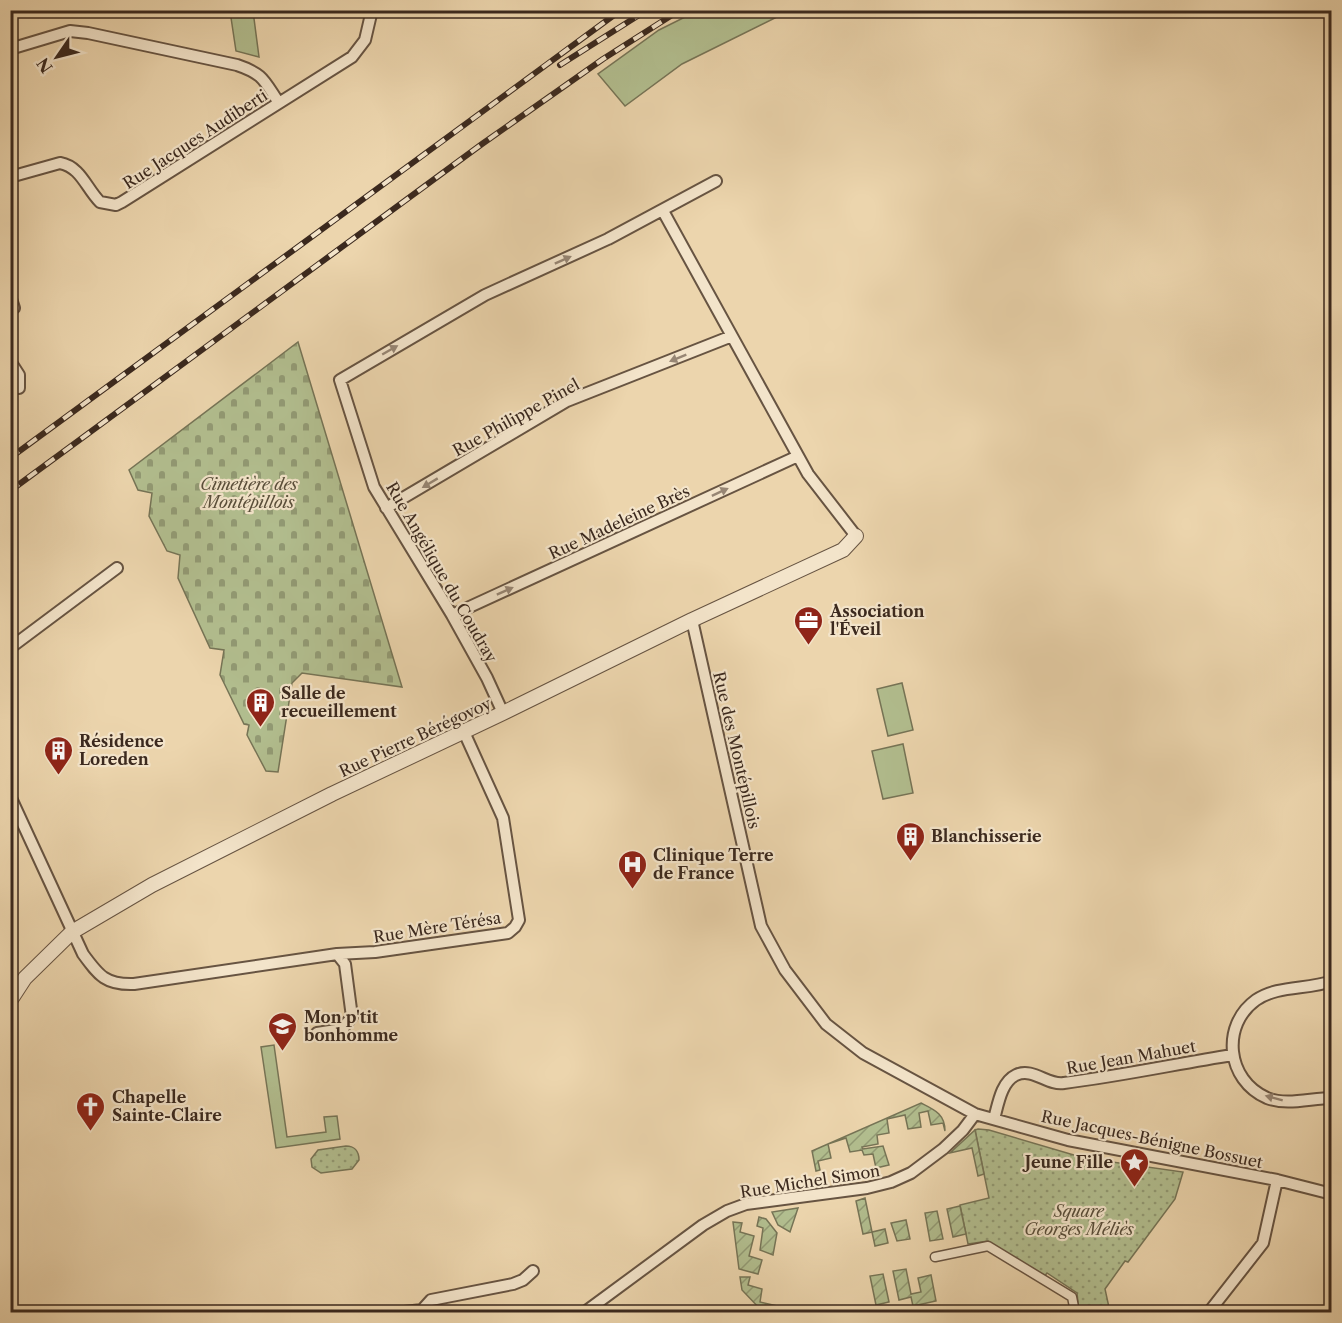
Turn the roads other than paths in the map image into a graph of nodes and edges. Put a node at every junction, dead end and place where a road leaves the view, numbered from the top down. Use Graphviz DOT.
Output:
graph roads {
  1 [pos="372,10"];
  2 [pos="10,49"];
  3 [pos="279,103"];
  4 [pos="10,177"];
  5 [pos="716,181"];
  6 [pos="663,211"];
  7 [pos="10,296"];
  8 [pos="14,308"];
  9 [pos="732,336"];
  10 [pos="10,361"];
  11 [pos="19,388"];
  12 [pos="798,456"];
  13 [pos="386,508"];
  14 [pos="856,536"];
  15 [pos="117,568"];
  16 [pos="452,615"];
  17 [pos="693,620"];
  18 [pos="10,648"];
  19 [pos="503,714"];
  20 [pos="464,732"];
  21 [pos="10,796"];
  22 [pos="72,932"];
  23 [pos="337,954"];
  24 [pos="1332,981"];
  25 [pos="10,1001"];
  26 [pos="317,1033"];
  27 [pos="1232,1055"];
  28 [pos="936,1094"];
  29 [pos="1332,1098"];
  30 [pos="975,1114"];
  31 [pos="994,1119"];
  32 [pos="1277,1180"];
  33 [pos="1332,1194"];
  34 [pos="935,1257"];
  35 [pos="533,1271"];
  36 [pos="404,1312"];
  37 [pos="585,1312"];
  38 [pos="1075,1312"];
  39 [pos="1209,1312"];
  1 -- 3 [label="street, Rue Jacques Audiberti"];
  2 -- 3 [label="street"];
  3 -- 4 [label="street, Rue Jacques Audiberti"];
  5 -- 6 [label="street, Rue Angélique du Coudray"];
  6 -- 9 [label="street"];
  13 -- 6 [label="street, Rue Angélique du Coudray, one-way"];
  7 -- 8 [label="street"];
  9 -- 12 [label="street"];
  9 -- 13 [label="street, Rue Philippe Pinel, one-way"];
  10 -- 11 [label="street"];
  12 -- 14 [label="street"];
  16 -- 12 [label="street, Rue Madeleine Brès, one-way"];
  13 -- 16 [label="street, Rue Angélique du Coudray"];
  14 -- 17 [label="street, Rue Pierre Bérégovoy"];
  15 -- 18 [label="street"];
  16 -- 19 [label="street, Rue Angélique du Coudray"];
  17 -- 19 [label="street, Rue Pierre Bérégovoy"];
  17 -- 28 [label="street, Rue des Montépillois"];
  19 -- 20 [label="street, Rue Pierre Bérégovoy"];
  20 -- 22 [label="street, Rue Pierre Bérégovoy"];
  20 -- 23 [label="street, Rue Mère Térésa"];
  21 -- 22 [label="street, Rue Mère Térésa"];
  22 -- 23 [label="street, Rue Mère Térésa"];
  22 -- 25 [label="street, Rue Pierre Bérégovoy"];
  23 -- 26 [label="street"];
  24 -- 27 [label="street"];
  29 -- 27 [label="street, one-way"];
  27 -- 31 [label="street, Rue Jean Mahuet"];
  28 -- 30 [label="street, Rue Jacques-Bénigne Bossuet"];
  30 -- 31 [label="street, Rue Jacques-Bénigne Bossuet"];
  30 -- 37 [label="street, Rue Michel Simon"];
  31 -- 32 [label="street, Rue Jacques-Bénigne Bossuet"];
  32 -- 33 [label="street, Rue Jacques-Bénigne Bossuet"];
  32 -- 39 [label="street"];
  34 -- 38 [label="street"];
  35 -- 36 [label="street"];
}
